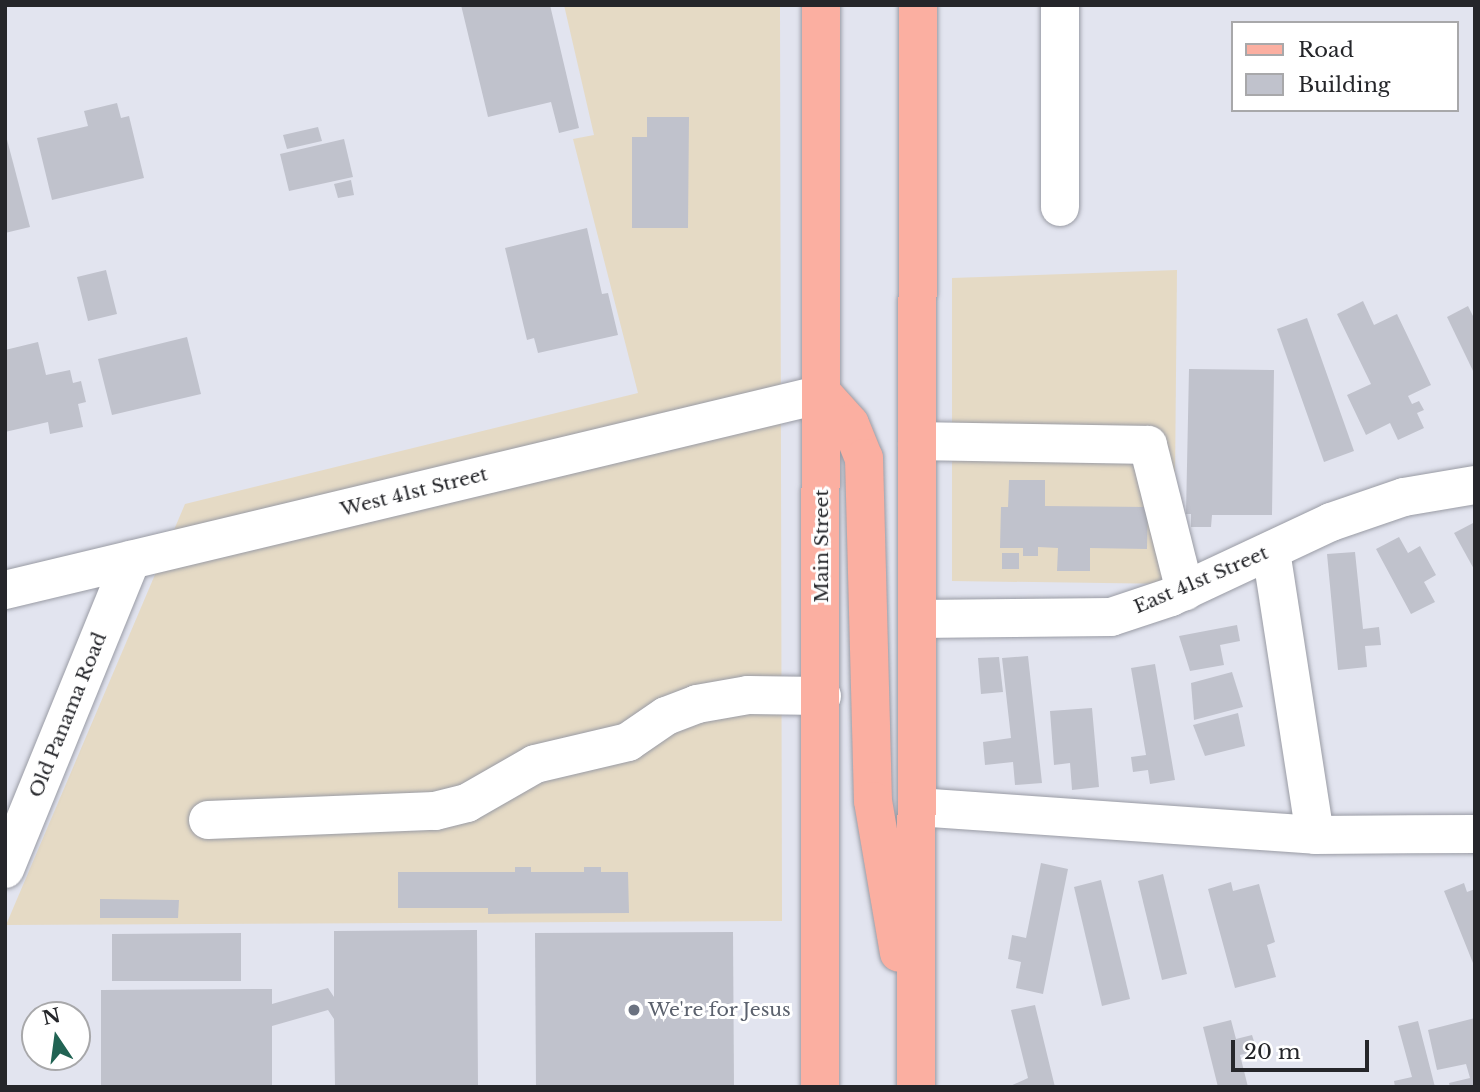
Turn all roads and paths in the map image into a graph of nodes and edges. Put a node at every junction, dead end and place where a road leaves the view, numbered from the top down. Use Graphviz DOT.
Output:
graph roads {
  1 [pos="821,5"];
  2 [pos="918,5"];
  3 [pos="1060,5"];
  4 [pos="1060,207"];
  5 [pos="823,394"];
  6 [pos="917,441"];
  7 [pos="1475,485"];
  8 [pos="1271,551"];
  9 [pos="131,560"];
  10 [pos="5,590"];
  11 [pos="1185,591"];
  12 [pos="917,619"];
  13 [pos="822,696"];
  14 [pos="917,807"];
  15 [pos="208,820"];
  16 [pos="1475,834"];
  17 [pos="1315,835"];
  18 [pos="5,869"];
  19 [pos="916,1072"];
  20 [pos="820,1087"];
  1 -- 5 [label="main road, Main Street"];
  2 -- 6 [label="main road"];
  3 -- 4 [label="street"];
  5 -- 9 [label="street, West 41st Street"];
  5 -- 13 [label="main road, Main Street"];
  5 -- 19 [label="main road"];
  6 -- 11 [label="street"];
  6 -- 12 [label="main road"];
  7 -- 8 [label="street, East 41st Street"];
  8 -- 11 [label="street, East 41st Street"];
  8 -- 17 [label="street"];
  9 -- 10 [label="street, West 41st Street"];
  9 -- 18 [label="street, Old Panama Road"];
  11 -- 12 [label="street, East 41st Street"];
  12 -- 14 [label="main road"];
  13 -- 15 [label="street"];
  13 -- 20 [label="main road, Main Street"];
  14 -- 17 [label="street"];
  14 -- 19 [label="main road"];
  16 -- 17 [label="street"];
}
